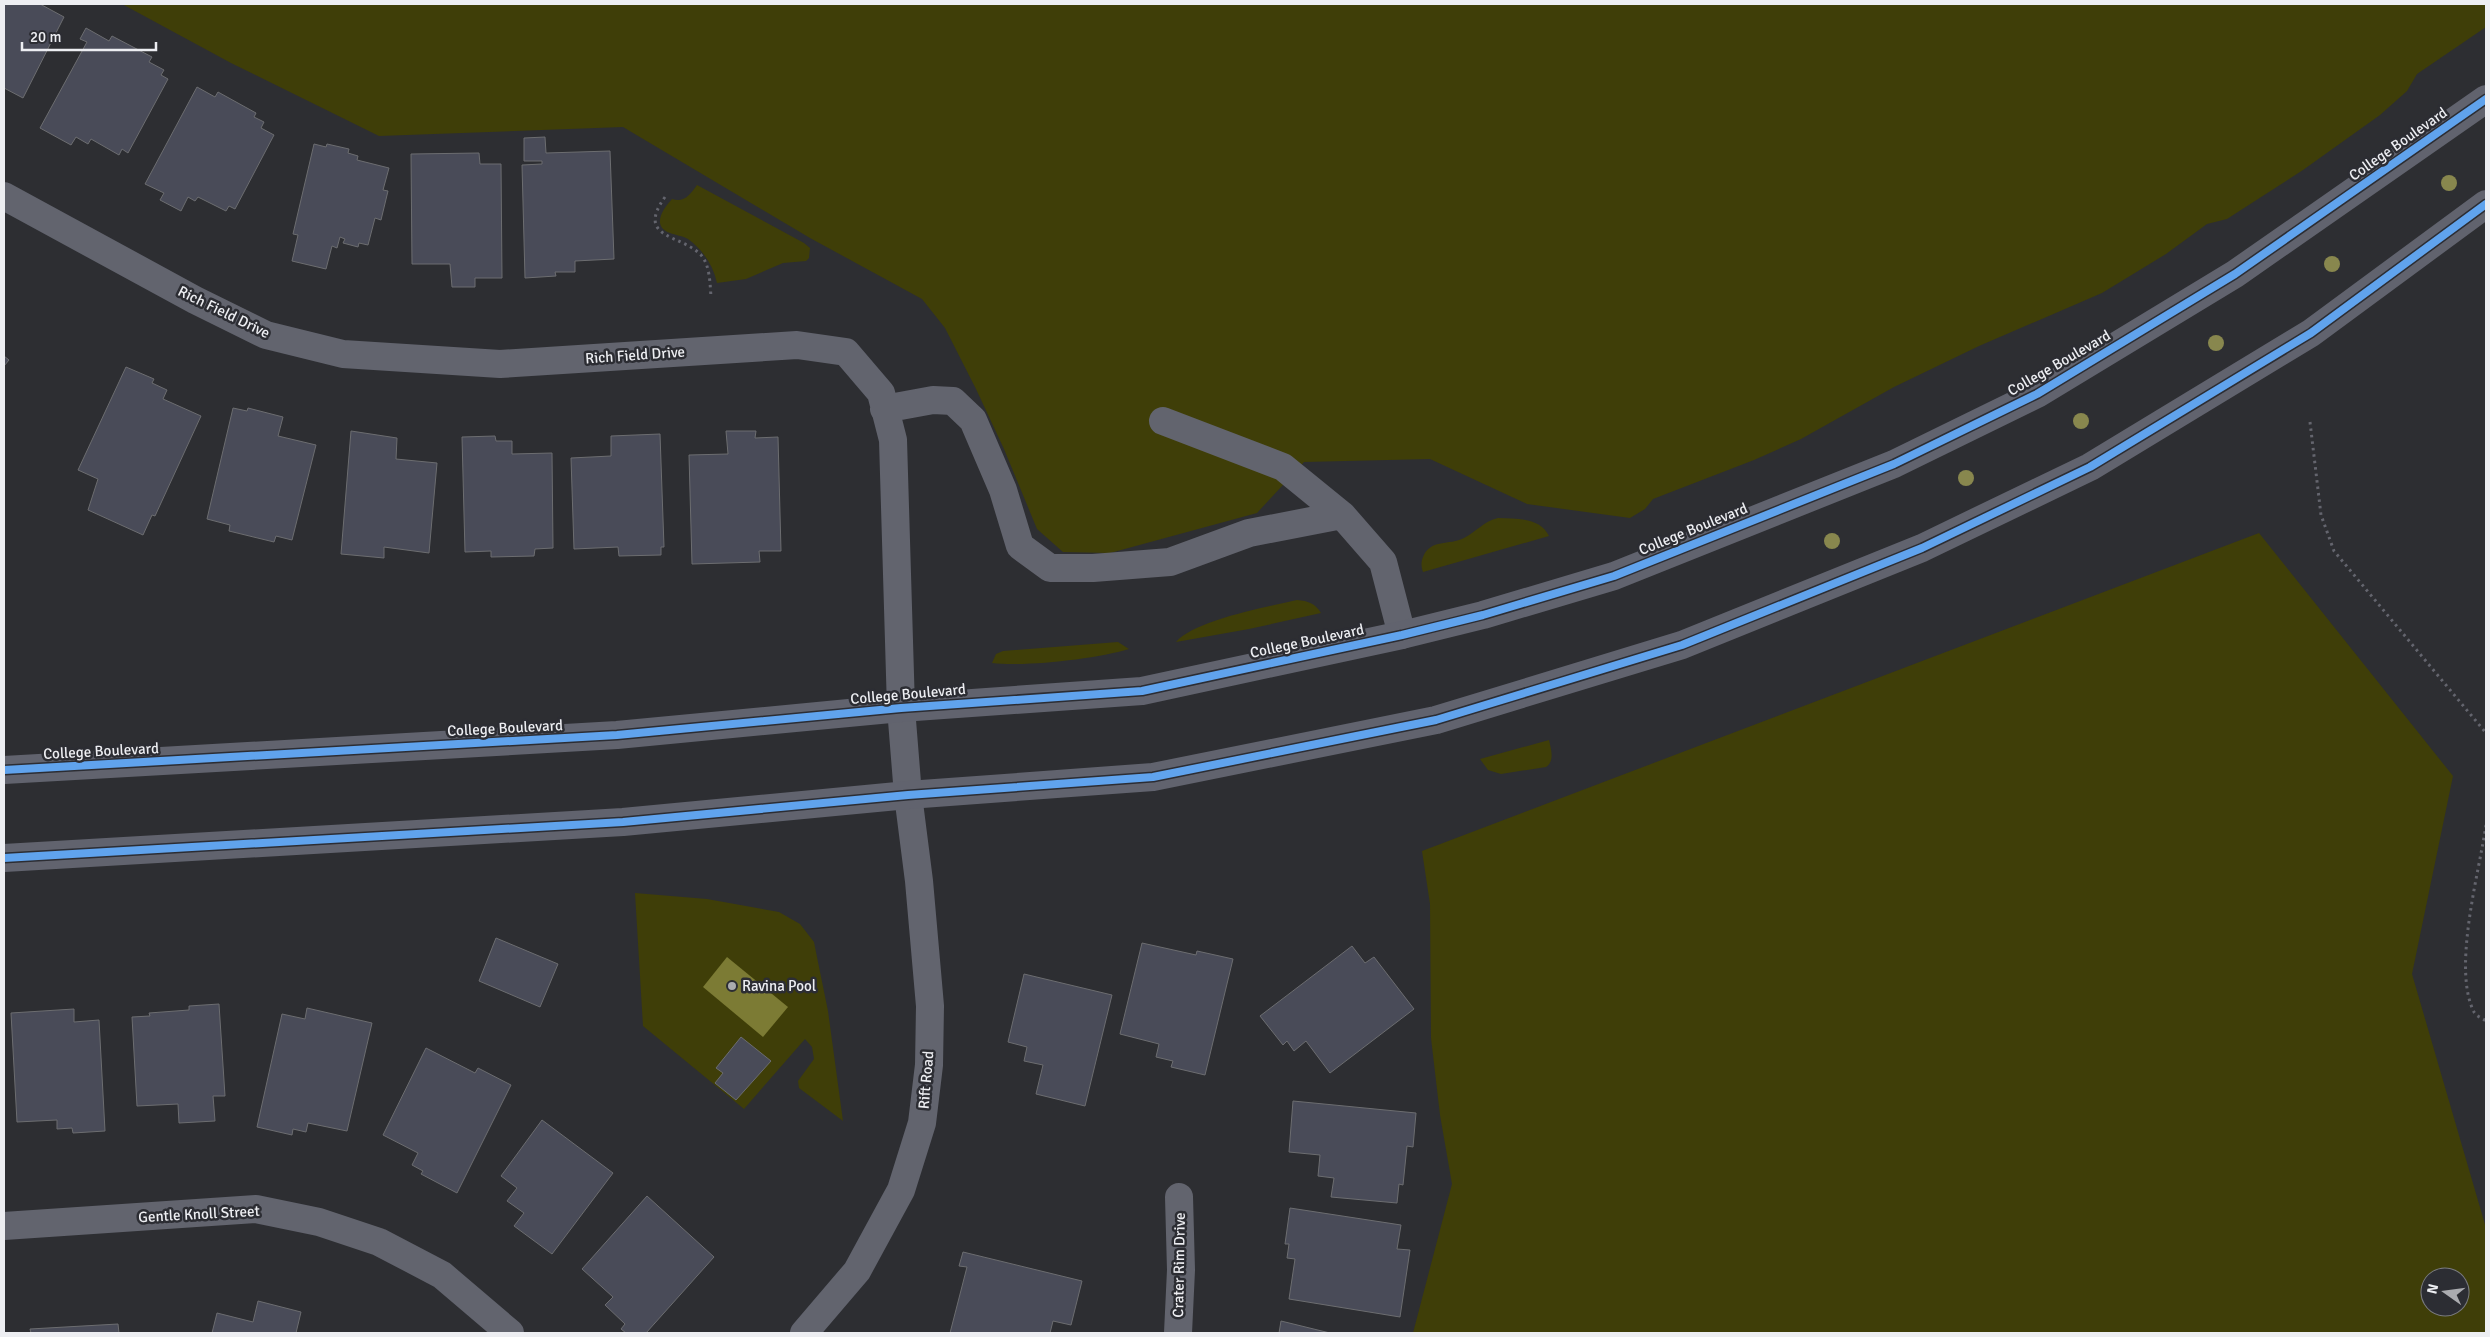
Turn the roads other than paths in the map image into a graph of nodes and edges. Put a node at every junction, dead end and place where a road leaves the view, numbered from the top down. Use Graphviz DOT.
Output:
graph roads {
  1 [pos="2486,99"];
  2 [pos="4,196"];
  3 [pos="2486,204"];
  4 [pos="884,408"];
  5 [pos="1163,421"];
  6 [pos="1342,515"];
  7 [pos="1402,635"];
  8 [pos="901,708"];
  9 [pos="4,770"];
  10 [pos="908,795"];
  11 [pos="4,858"];
  12 [pos="1179,1197"];
  13 [pos="4,1226"];
  14 [pos="510,1333"];
  15 [pos="804,1333"];
  16 [pos="1178,1333"];
  1 -- 7 [label="main road, College Boulevard"];
  2 -- 4 [label="street, Rich Field Drive"];
  3 -- 10 [label="main road"];
  4 -- 6 [label="street"];
  4 -- 8 [label="street, Rich Field Drive"];
  5 -- 6 [label="street"];
  6 -- 7 [label="street"];
  7 -- 8 [label="main road, College Boulevard"];
  8 -- 9 [label="main road, College Boulevard"];
  8 -- 10 [label="street, Rich Field Drive"];
  10 -- 11 [label="main road"];
  10 -- 15 [label="street, Rift Road"];
  12 -- 16 [label="street, Crater Rim Drive"];
  13 -- 14 [label="street, Gentle Knoll Street"];
}
